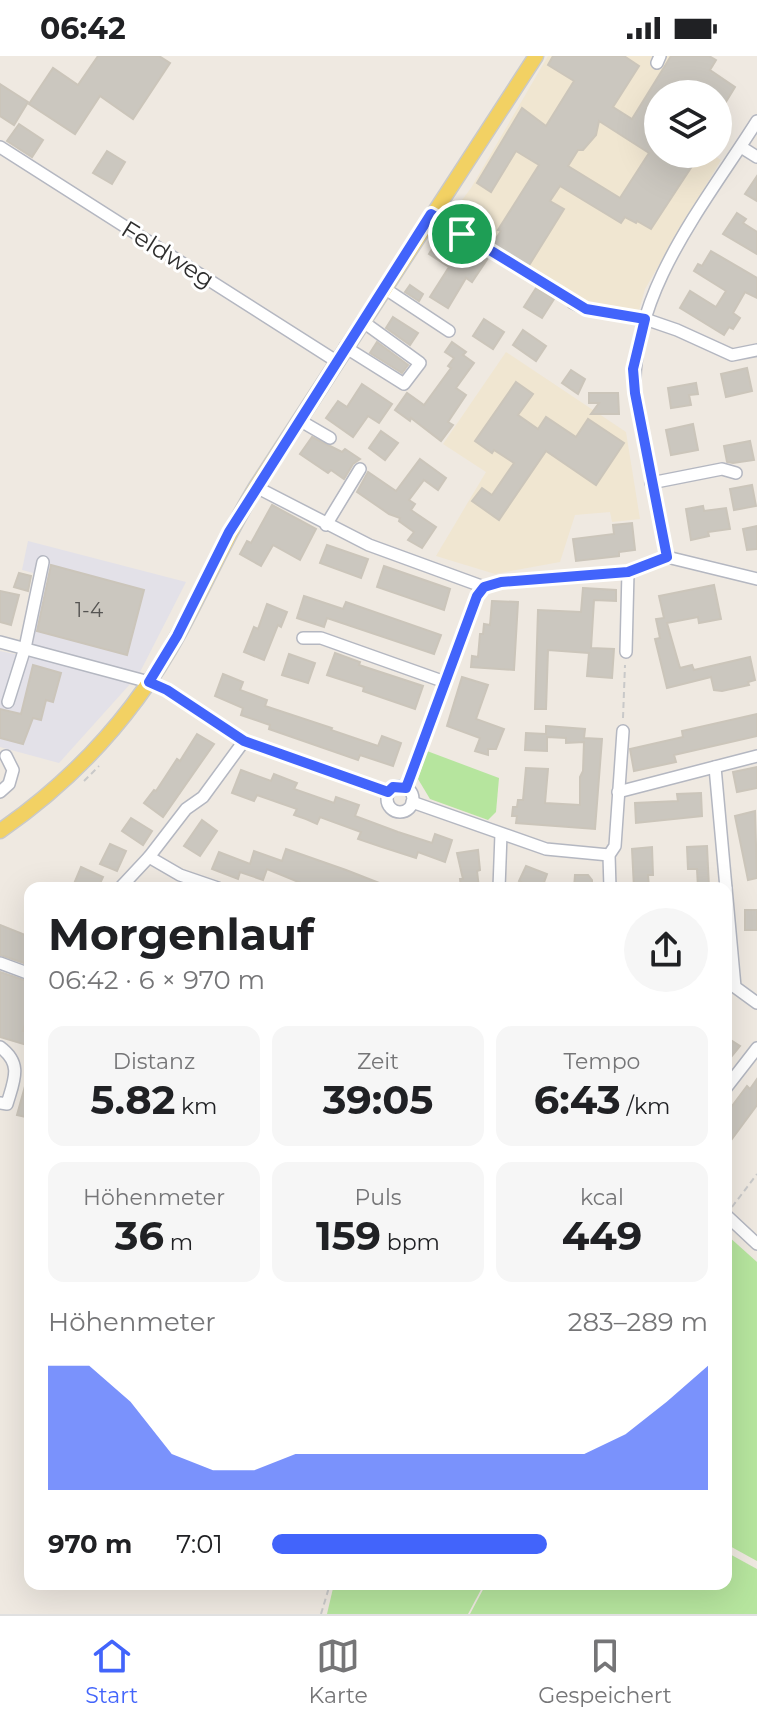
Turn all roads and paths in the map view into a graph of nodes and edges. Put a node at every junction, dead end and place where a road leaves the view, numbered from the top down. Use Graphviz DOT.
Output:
graph roads {
  1 [pos="536,56"];
  2 [pos="757,121"];
  3 [pos="0,147"];
  4 [pos="741,147"];
  5 [pos="757,157"];
  6 [pos="431,214"];
  7 [pos="384,288"];
  8 [pos="573,303"];
  9 [pos="645,319"];
  10 [pos="362,321"];
  11 [pos="449,331"];
  12 [pos="345,347"];
  13 [pos="757,350"];
  14 [pos="336,361"];
  15 [pos="299,420"];
  16 [pos="330,438"];
  17 [pos="360,469"];
  18 [pos="736,473"];
  19 [pos="651,483"];
  20 [pos="256,487"];
  21 [pos="326,525"];
  22 [pos="667,557"];
  23 [pos="43,562"];
  24 [pos="628,572"];
  25 [pos="757,579"];
  26 [pos="484,587"];
  27 [pos="303,638"];
  28 [pos="0,642"];
  29 [pos="25,648"];
  30 [pos="626,652"];
  31 [pos="149,682"];
  32 [pos="445,682"];
  33 [pos="8,702"];
  34 [pos="623,731"];
  35 [pos="244,741"];
  36 [pos="6,756"];
  37 [pos="757,756"];
  38 [pos="715,767"];
  39 [pos="406,788"];
  40 [pos="0,792"];
  41 [pos="388,792"];
  42 [pos="618,792"];
  43 [pos="412,802"];
  44 [pos="0,831"];
  45 [pos="501,834"];
  46 [pos="609,855"];
  47 [pos="149,857"];
  48 [pos="126,882"];
  49 [pos="200,882"];
  50 [pos="499,882"];
  51 [pos="610,882"];
  52 [pos="725,882"];
  53 [pos="732,954"];
  54 [pos="0,963"];
  55 [pos="24,972"];
  56 [pos="757,1003"];
  57 [pos="0,1047"];
  58 [pos="757,1048"];
  59 [pos="732,1080"];
  60 [pos="0,1103"];
  61 [pos="757,1174"];
  62 [pos="732,1207"];
  63 [pos="732,1221"];
  64 [pos="757,1244"];
  65 [pos="328,1590"];
  66 [pos="321,1614"];
  1 -- 6 [label="main road"];
  2 -- 4 [label="street"];
  3 -- 14 [label="street, Feldweg"];
  4 -- 5 [label="street"];
  4 -- 9 [label="street"];
  6 -- 7 [label="main road"];
  6 -- 8 [label="path"];
  7 -- 10 [label="main road"];
  7 -- 11 [label="street"];
  8 -- 9 [label="street"];
  9 -- 13 [label="street"];
  9 -- 19 [label="street"];
  10 -- 12 [label="main road"];
  10 -- 12 [label="street"];
  12 -- 14 [label="main road"];
  14 -- 15 [label="main road"];
  15 -- 16 [label="street"];
  15 -- 20 [label="main road"];
  17 -- 21 [label="street"];
  18 -- 19 [label="street"];
  19 -- 22 [label="street"];
  20 -- 21 [label="street"];
  20 -- 31 [label="main road"];
  21 -- 26 [label="street"];
  22 -- 24 [label="street"];
  22 -- 25 [label="street"];
  23 -- 29 [label="street"];
  24 -- 26 [label="street"];
  24 -- 30 [label="street"];
  26 -- 32 [label="street"];
  27 -- 32 [label="street"];
  28 -- 29 [label="street"];
  29 -- 31 [label="street"];
  29 -- 33 [label="street"];
  30 -- 34 [label="path"];
  31 -- 35 [label="street"];
  31 -- 44 [label="main road"];
  32 -- 39 [label="street"];
  34 -- 42 [label="street"];
  35 -- 41 [label="street"];
  35 -- 47 [label="street"];
  36 -- 40 [label="street"];
  37 -- 38 [label="street"];
  38 -- 42 [label="street"];
  38 -- 52 [label="street"];
  39 -- 41 [label="street"];
  39 -- 43 [label="street"];
  41 -- 43 [label="street"];
  42 -- 46 [label="street"];
  43 -- 45 [label="street"];
  45 -- 46 [label="street"];
  45 -- 50 [label="street"];
  46 -- 51 [label="street"];
  47 -- 48 [label="street"];
  47 -- 49 [label="street"];
  53 -- 56 [label="street"];
  54 -- 55 [label="street"];
  57 -- 60 [label="street"];
  58 -- 59 [label="street"];
  61 -- 62 [label="path"];
  63 -- 64 [label="street"];
  65 -- 66 [label="path"];
}
